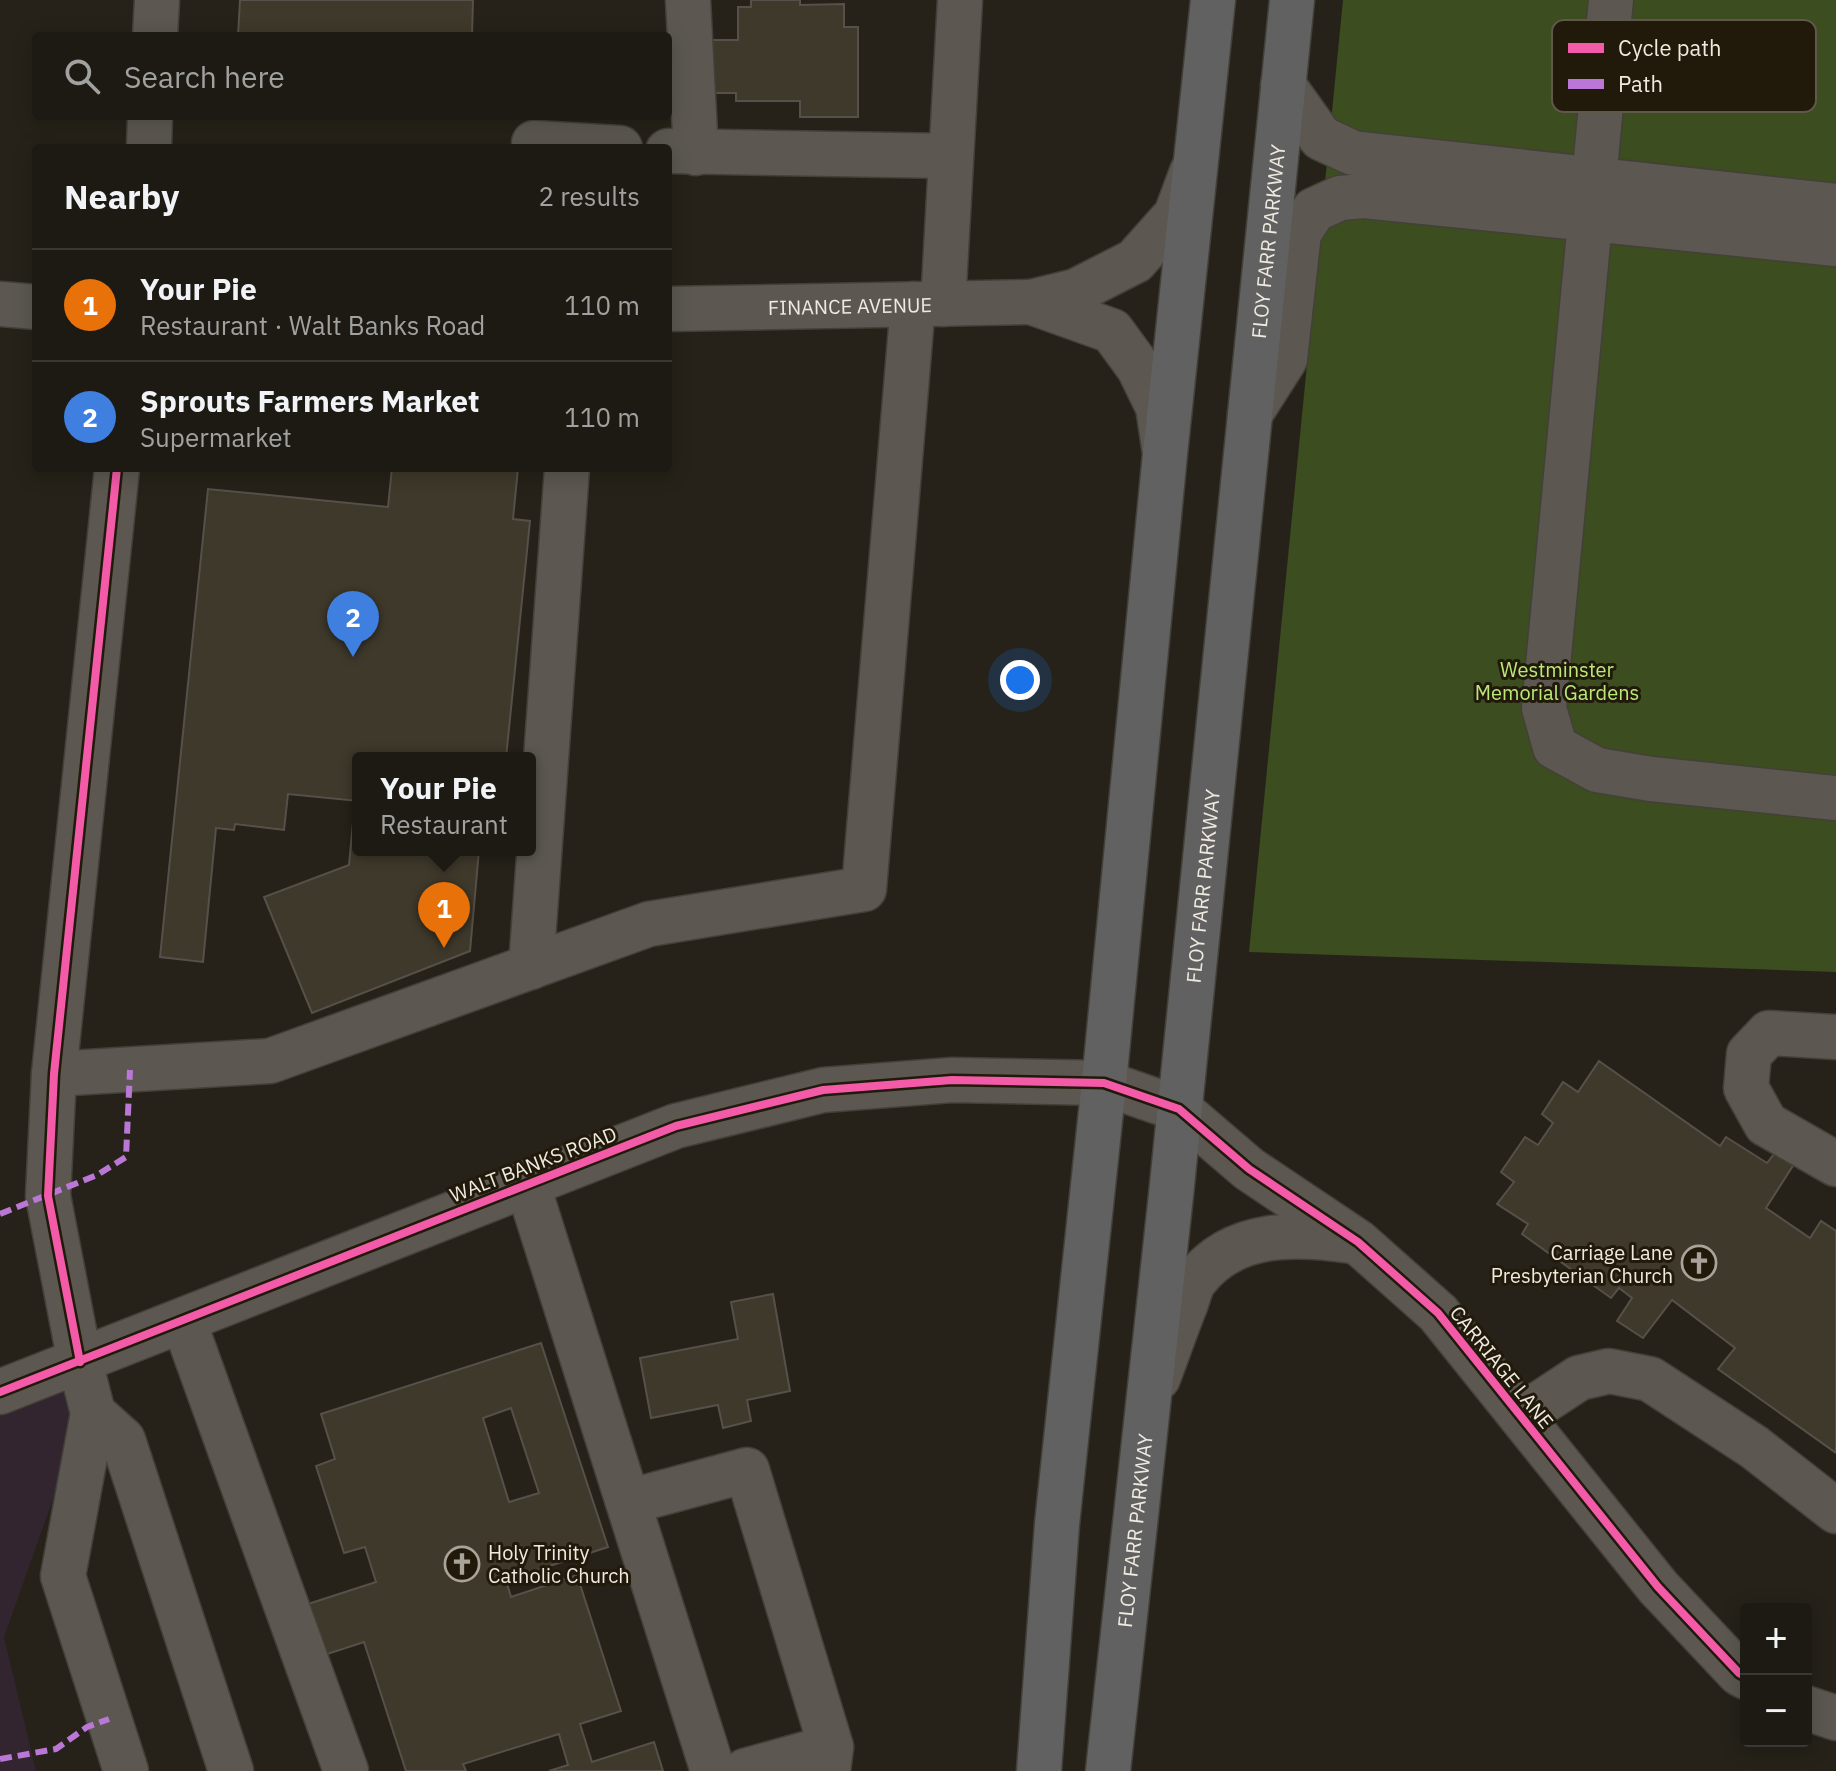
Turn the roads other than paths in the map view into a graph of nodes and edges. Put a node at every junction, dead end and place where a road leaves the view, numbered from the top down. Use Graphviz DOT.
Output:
graph roads {
  1 [pos="157,0"];
  2 [pos="688,0"];
  3 [pos="960,0"];
  4 [pos="1213,0"];
  5 [pos="1292,0"];
  6 [pos="1611,0"];
  7 [pos="1609,20"];
  8 [pos="155,32"];
  9 [pos="1283,85"];
  10 [pos="1601,112"];
  11 [pos="150,120"];
  12 [pos="534,143"];
  13 [pos="149,144"];
  14 [pos="551,144"];
  15 [pos="682,152"];
  16 [pos="951,156"];
  17 [pos="1197,158"];
  18 [pos="1593,199"];
  19 [pos="1836,206"];
  20 [pos="1836,244"];
  21 [pos="1031,302"];
  22 [pos="0,304"];
  23 [pos="928,304"];
  24 [pos="32,307"];
  25 [pos="672,309"];
  26 [pos="1250,414"];
  27 [pos="1165,454"];
  28 [pos="117,472"];
  29 [pos="567,472"];
  30 [pos="1836,798"];
  31 [pos="531,967"];
  32 [pos="1836,1037"];
  33 [pos="54,1074"];
  34 [pos="1104,1083"];
  35 [pos="1179,1109"];
  36 [pos="1836,1164"];
  37 [pos="527,1183"];
  38 [pos="1358,1242"];
  39 [pos="184,1322"];
  40 [pos="80,1362"];
  41 [pos="0,1392"];
  42 [pos="1149,1403"];
  43 [pos="93,1413"];
  44 [pos="1521,1416"];
  45 [pos="628,1502"];
  46 [pos="1836,1511"];
  47 [pos="1742,1675"];
  48 [pos="1812,1710"];
  49 [pos="1836,1718"];
  50 [pos="829,1759"];
  51 [pos="126,1771"];
  52 [pos="231,1771"];
  53 [pos="346,1771"];
  54 [pos="713,1771"];
  55 [pos="745,1771"];
  56 [pos="1039,1771"];
  57 [pos="1108,1771"];
  1 -- 8 [label="street"];
  2 -- 15 [label="street"];
  3 -- 16 [label="street"];
  4 -- 17 [label="main road"];
  5 -- 9 [label="main road, FLOY FARR PARKWAY"];
  6 -- 7 [label="street"];
  9 -- 18 [label="street"];
  9 -- 26 [label="main road, FLOY FARR PARKWAY"];
  10 -- 18 [label="street"];
  11 -- 13 [label="street"];
  12 -- 14 [label="street"];
  15 -- 16 [label="street"];
  16 -- 23 [label="street"];
  17 -- 21 [label="street, FINANCE AVENUE"];
  17 -- 27 [label="main road"];
  18 -- 19 [label="street"];
  18 -- 20 [label="street"];
  18 -- 26 [label="street"];
  18 -- 30 [label="street"];
  21 -- 23 [label="street, FINANCE AVENUE"];
  21 -- 27 [label="street, FINANCE AVENUE"];
  22 -- 24 [label="street"];
  23 -- 25 [label="street, FINANCE AVENUE"];
  23 -- 31 [label="street"];
  26 -- 35 [label="main road, FLOY FARR PARKWAY"];
  27 -- 34 [label="main road"];
  28 -- 33 [label="street"];
  29 -- 31 [label="street"];
  31 -- 33 [label="street"];
  32 -- 36 [label="street"];
  33 -- 40 [label="street"];
  34 -- 35 [label="street, CARRIAGE LANE"];
  34 -- 37 [label="street, WALT BANKS ROAD"];
  34 -- 56 [label="main road"];
  35 -- 38 [label="street, CARRIAGE LANE"];
  35 -- 42 [label="main road, FLOY FARR PARKWAY"];
  37 -- 39 [label="street, WALT BANKS ROAD"];
  37 -- 45 [label="street"];
  38 -- 42 [label="street"];
  38 -- 44 [label="street, CARRIAGE LANE"];
  39 -- 40 [label="street, WALT BANKS ROAD"];
  39 -- 53 [label="street"];
  40 -- 41 [label="street, WALT BANKS ROAD"];
  40 -- 43 [label="street"];
  42 -- 57 [label="main road, FLOY FARR PARKWAY"];
  43 -- 51 [label="street"];
  43 -- 52 [label="street"];
  44 -- 46 [label="street"];
  44 -- 47 [label="street, CARRIAGE LANE"];
  45 -- 50 [label="street"];
  45 -- 54 [label="street"];
  48 -- 49 [label="street"];
  50 -- 55 [label="street"];
}
